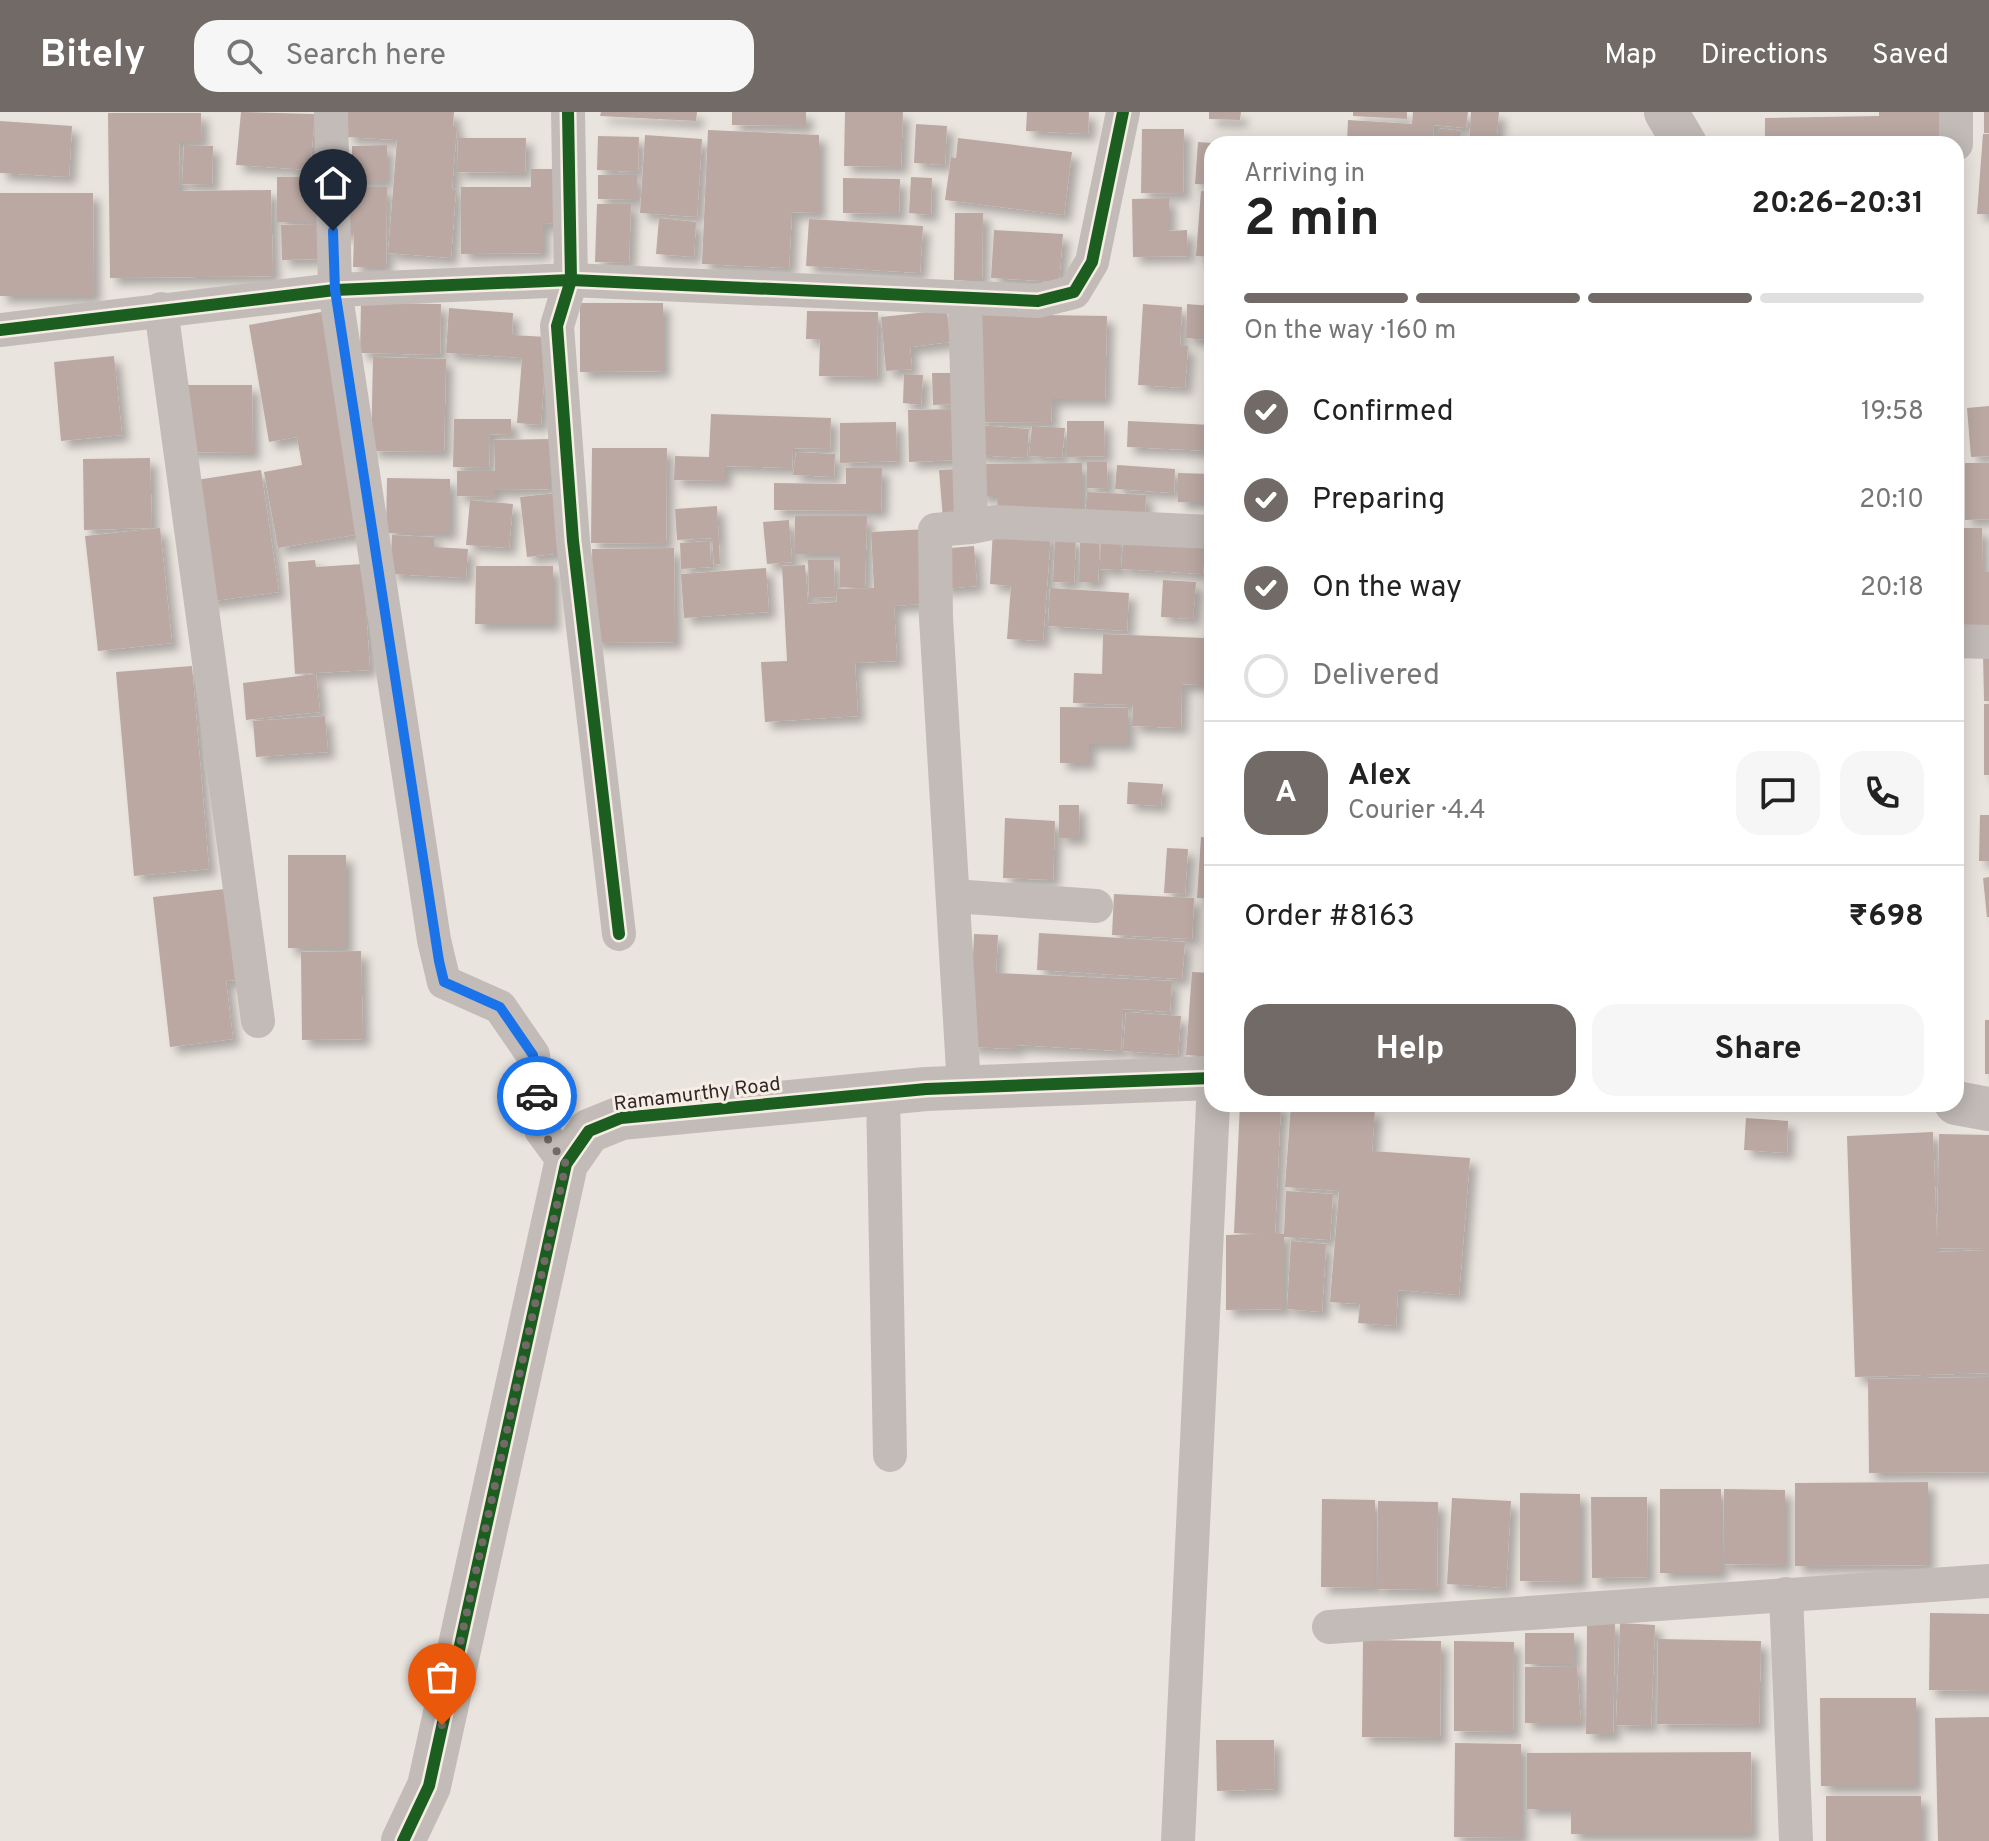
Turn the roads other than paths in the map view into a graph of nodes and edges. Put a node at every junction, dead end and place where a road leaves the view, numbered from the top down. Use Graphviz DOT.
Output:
graph roads {
  1 [pos="331,112"];
  2 [pos="568,112"];
  3 [pos="1123,112"];
  4 [pos="1666,112"];
  5 [pos="1956,112"];
  6 [pos="1680,136"];
  7 [pos="1956,136"];
  8 [pos="571,280"];
  9 [pos="335,290"];
  10 [pos="965,298"];
  11 [pos="161,309"];
  12 [pos="0,330"];
  13 [pos="971,527"];
  14 [pos="1204,532"];
  15 [pos="1964,641"];
  16 [pos="1989,642"];
  17 [pos="953,896"];
  18 [pos="1096,906"];
  19 [pos="619,934"];
  20 [pos="258,1021"];
  21 [pos="1204,1078"];
  22 [pos="964,1087"];
  23 [pos="883,1093"];
  24 [pos="1964,1104"];
  25 [pos="1989,1109"];
  26 [pos="1213,1112"];
  27 [pos="566,1164"];
  28 [pos="890,1455"];
  29 [pos="1989,1581"];
  30 [pos="1786,1594"];
  31 [pos="1329,1627"];
  32 [pos="403,1841"];
  33 [pos="1178,1841"];
  34 [pos="1796,1841"];
  1 -- 9 [label="street"];
  2 -- 8 [label="street"];
  3 -- 10 [label="street"];
  4 -- 6 [label="street"];
  5 -- 7 [label="street"];
  8 -- 9 [label="street"];
  8 -- 10 [label="street"];
  8 -- 19 [label="street"];
  9 -- 11 [label="street"];
  9 -- 27 [label="street"];
  10 -- 13 [label="street"];
  11 -- 12 [label="street"];
  11 -- 20 [label="street"];
  13 -- 14 [label="street"];
  13 -- 17 [label="street"];
  15 -- 16 [label="street"];
  17 -- 18 [label="street"];
  17 -- 22 [label="street"];
  21 -- 22 [label="street, Ramamurthy Road"];
  22 -- 23 [label="street, Ramamurthy Road"];
  23 -- 27 [label="street, Ramamurthy Road"];
  23 -- 28 [label="street"];
  24 -- 25 [label="street"];
  26 -- 33 [label="street"];
  27 -- 32 [label="street, Ramamurthy Road"];
  29 -- 30 [label="street"];
  30 -- 31 [label="street"];
  30 -- 34 [label="street"];
}
